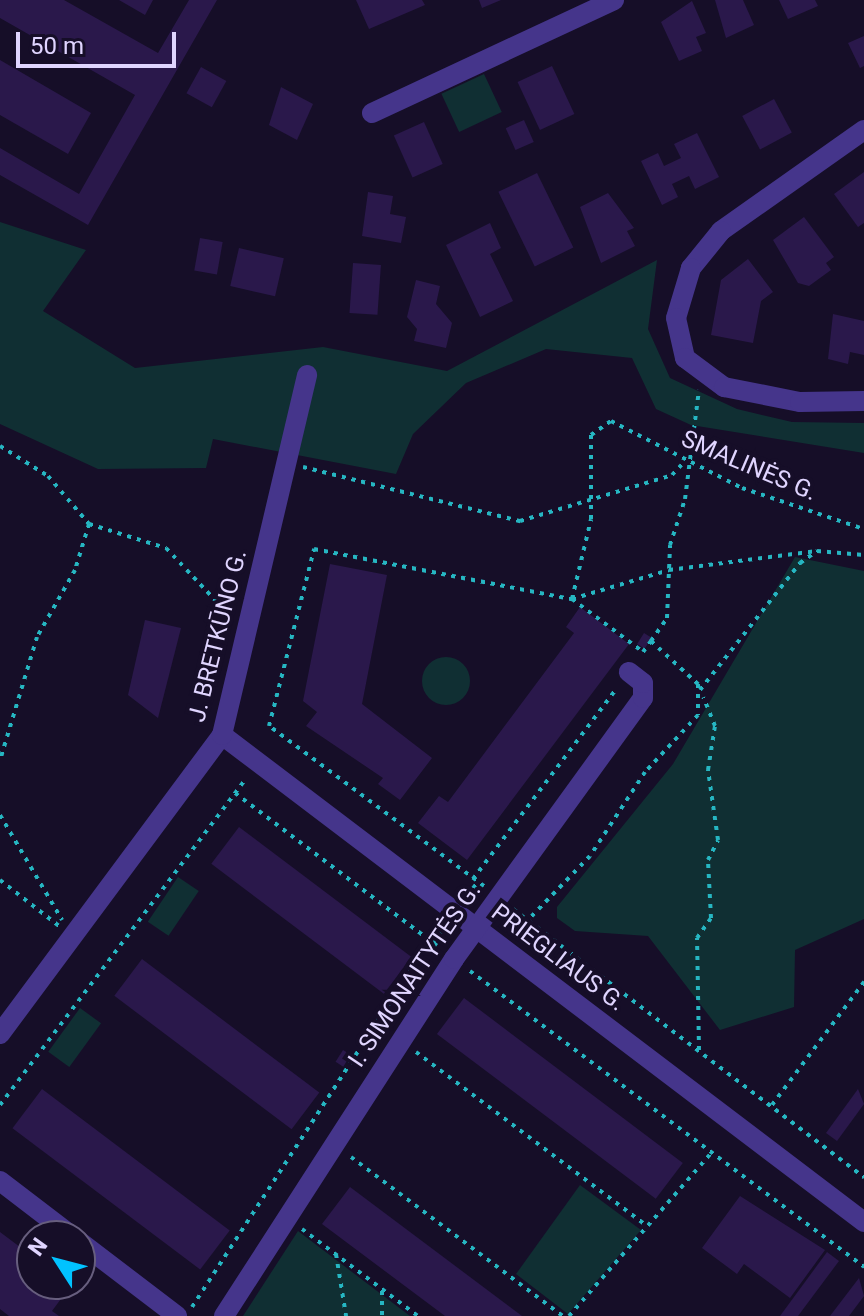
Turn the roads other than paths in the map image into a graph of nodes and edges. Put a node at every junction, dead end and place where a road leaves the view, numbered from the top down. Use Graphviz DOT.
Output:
graph roads {
  1 [pos="614,0"];
  2 [pos="372,113"];
  3 [pos="864,130"];
  4 [pos="307,375"];
  5 [pos="864,401"];
  6 [pos="629,672"];
  7 [pos="222,735"];
  8 [pos="476,928"];
  9 [pos="0,1034"];
  10 [pos="0,1181"];
  11 [pos="51,1220"];
  12 [pos="864,1222"];
  13 [pos="96,1254"];
  14 [pos="177,1316"];
  15 [pos="224,1316"];
  1 -- 2 [label="street"];
  3 -- 5 [label="street"];
  4 -- 7 [label="street, J. BRETKŪNO G."];
  6 -- 8 [label="street, I. SIMONAITYTĖS G."];
  7 -- 8 [label="street, PRIEGLIAUS G."];
  7 -- 9 [label="street, J. BRETKŪNO G."];
  8 -- 12 [label="street, PRIEGLIAUS G."];
  8 -- 15 [label="street, I. SIMONAITYTĖS G."];
  10 -- 11 [label="street"];
  13 -- 14 [label="street"];
}
